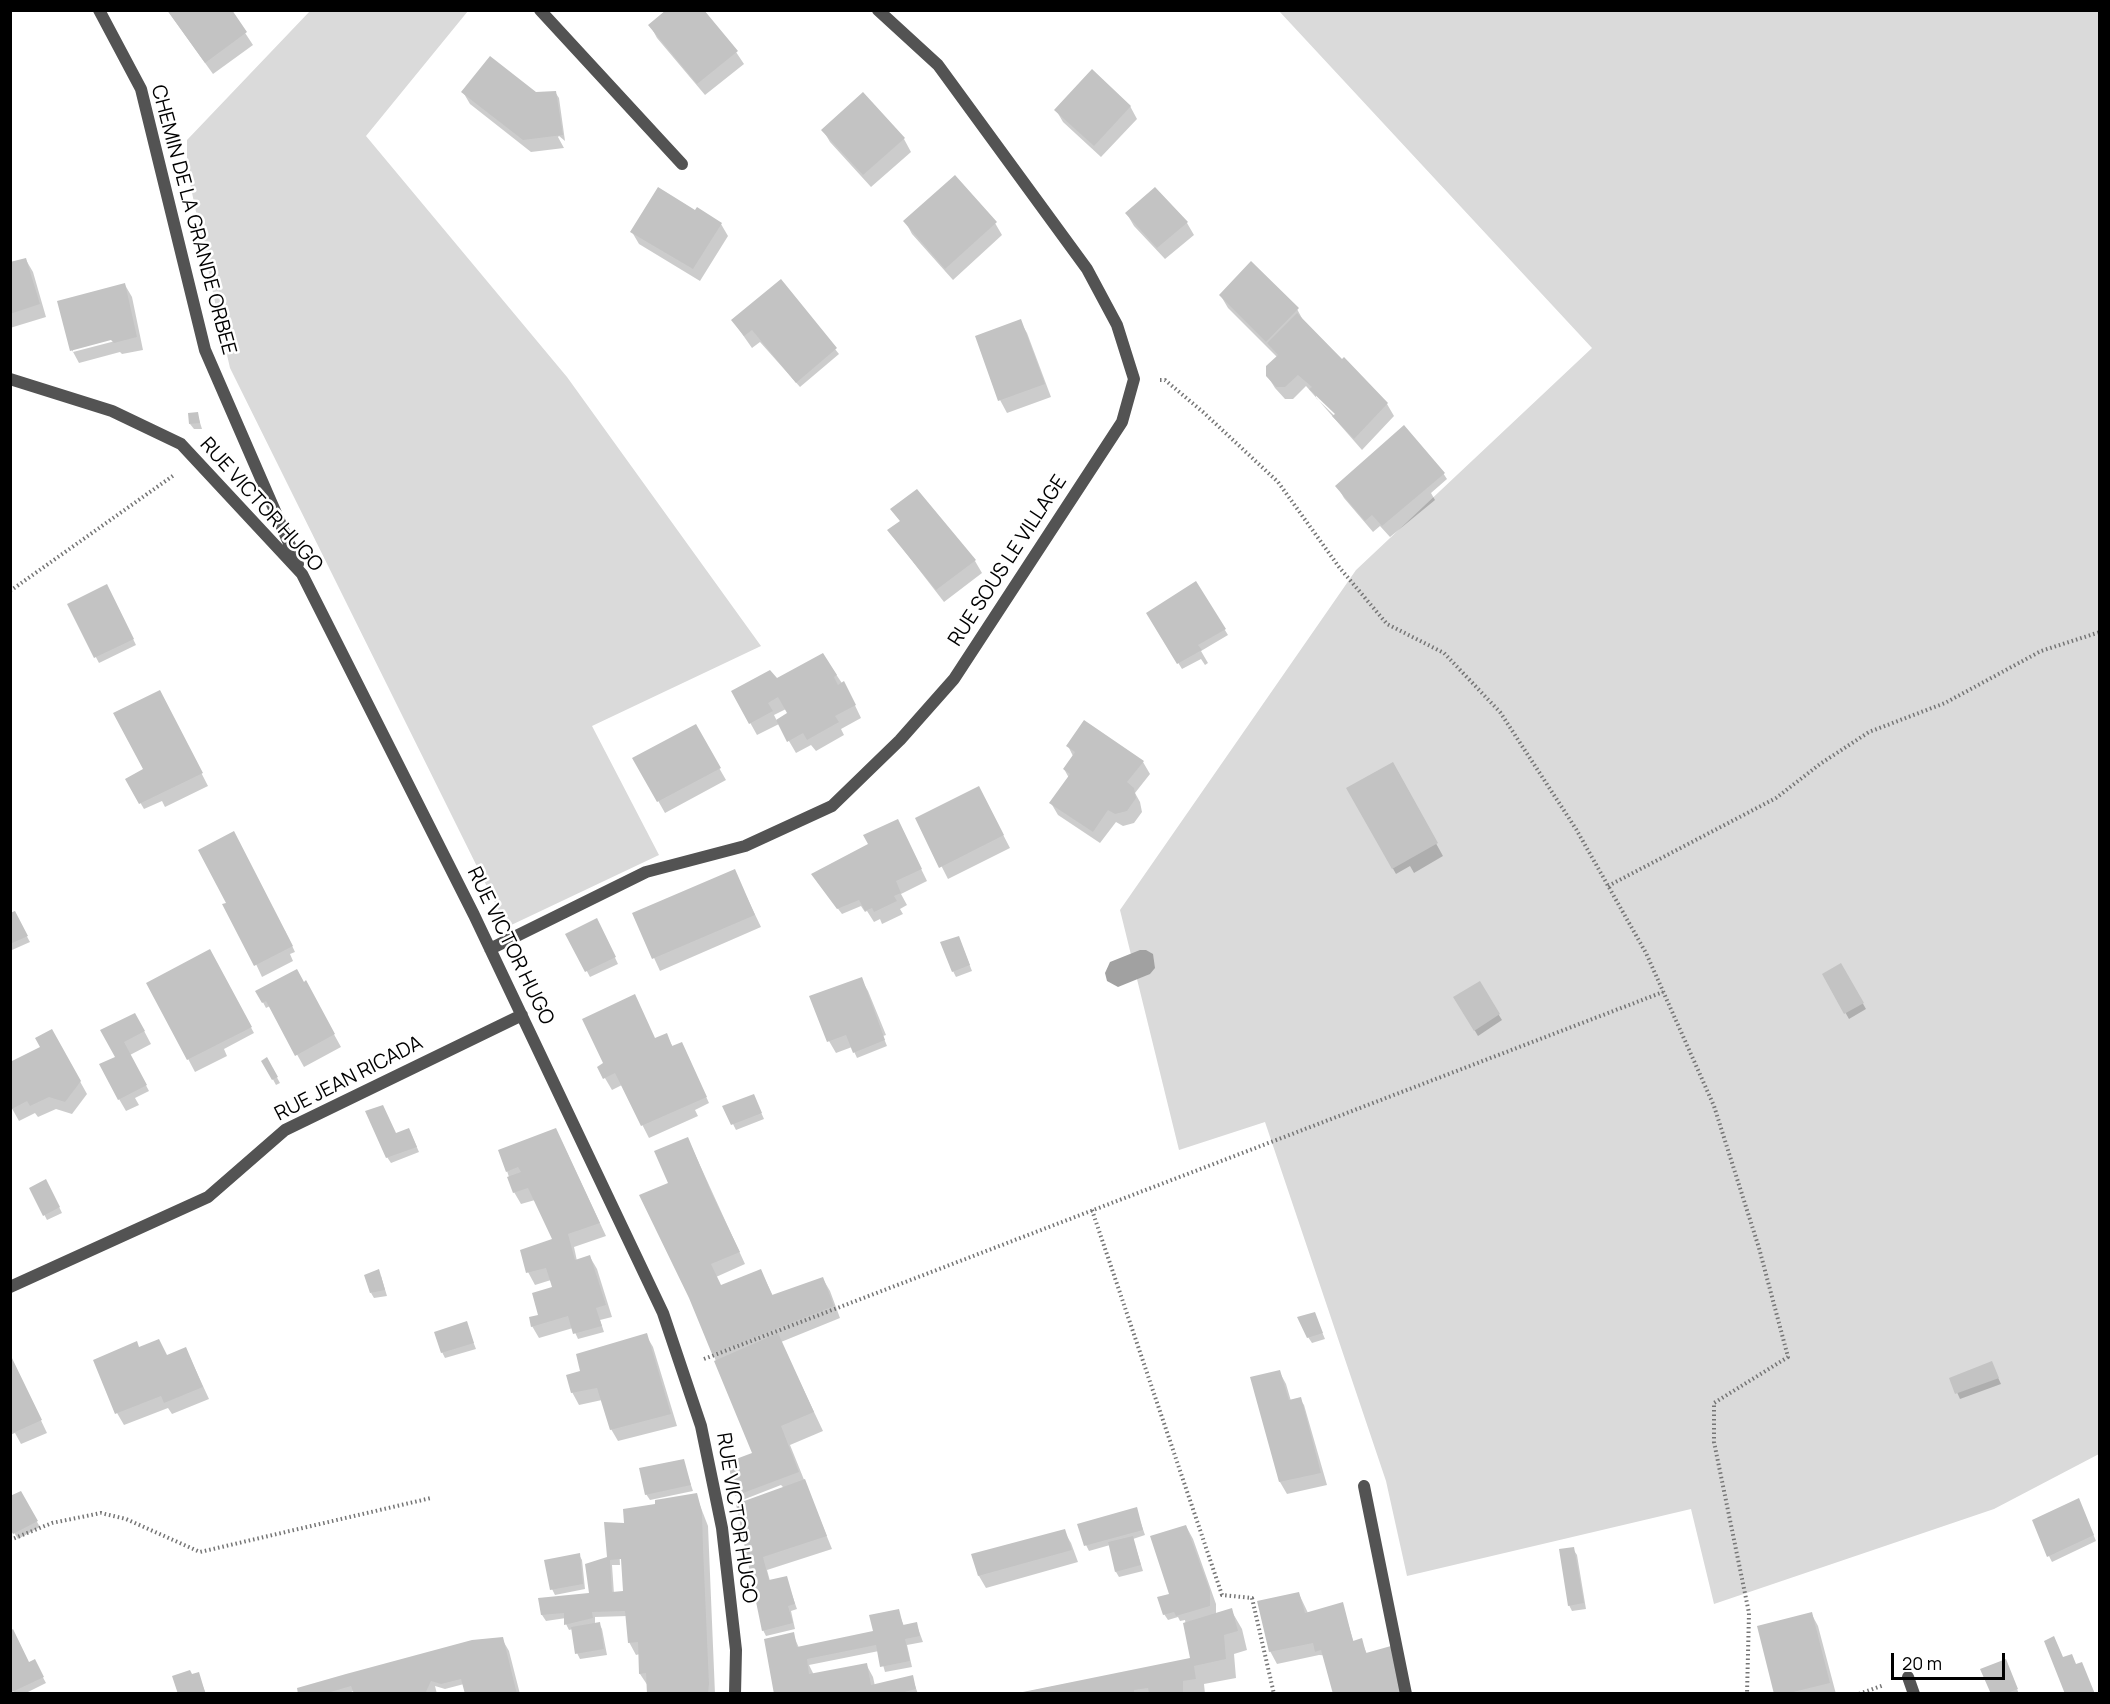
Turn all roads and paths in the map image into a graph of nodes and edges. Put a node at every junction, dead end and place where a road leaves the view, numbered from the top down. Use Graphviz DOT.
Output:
graph roads {
  1 [pos="99,10"];
  2 [pos="540,10"];
  3 [pos="878,10"];
  4 [pos="682,164"];
  5 [pos="10,379"];
  6 [pos="1134,379"];
  7 [pos="196,459"];
  8 [pos="302,574"];
  9 [pos="10,591"];
  10 [pos="2100,632"];
  11 [pos="1608,886"];
  12 [pos="490,949"];
  13 [pos="1663,992"];
  14 [pos="522,1015"];
  15 [pos="1092,1210"];
  16 [pos="10,1287"];
  17 [pos="681,1368"];
  18 [pos="1364,1486"];
  19 [pos="430,1498"];
  20 [pos="10,1540"];
  21 [pos="1908,1677"];
  22 [pos="735,1694"];
  23 [pos="1274,1694"];
  24 [pos="1406,1694"];
  25 [pos="1747,1694"];
  26 [pos="1914,1694"];
  1 -- 8 [label="street, CHEMIN DE LA GRANDE ORBEE"];
  2 -- 4 [label="street"];
  3 -- 6 [label="street"];
  5 -- 7 [label="street, RUE VICTOR HUGO"];
  6 -- 11 [label="path"];
  6 -- 12 [label="street, RUE SOUS LE VILLAGE"];
  7 -- 8 [label="street, RUE VICTOR HUGO"];
  7 -- 9 [label="path"];
  8 -- 12 [label="street, RUE VICTOR HUGO"];
  10 -- 11 [label="path"];
  11 -- 13 [label="path"];
  12 -- 14 [label="street, RUE VICTOR HUGO"];
  13 -- 15 [label="path"];
  13 -- 25 [label="path"];
  14 -- 16 [label="street, RUE JEAN RICADA"];
  14 -- 17 [label="street, RUE VICTOR HUGO"];
  15 -- 17 [label="path"];
  15 -- 23 [label="path"];
  17 -- 22 [label="street, RUE VICTOR HUGO"];
  18 -- 24 [label="street"];
  19 -- 20 [label="path"];
  21 -- 26 [label="street"];
}
